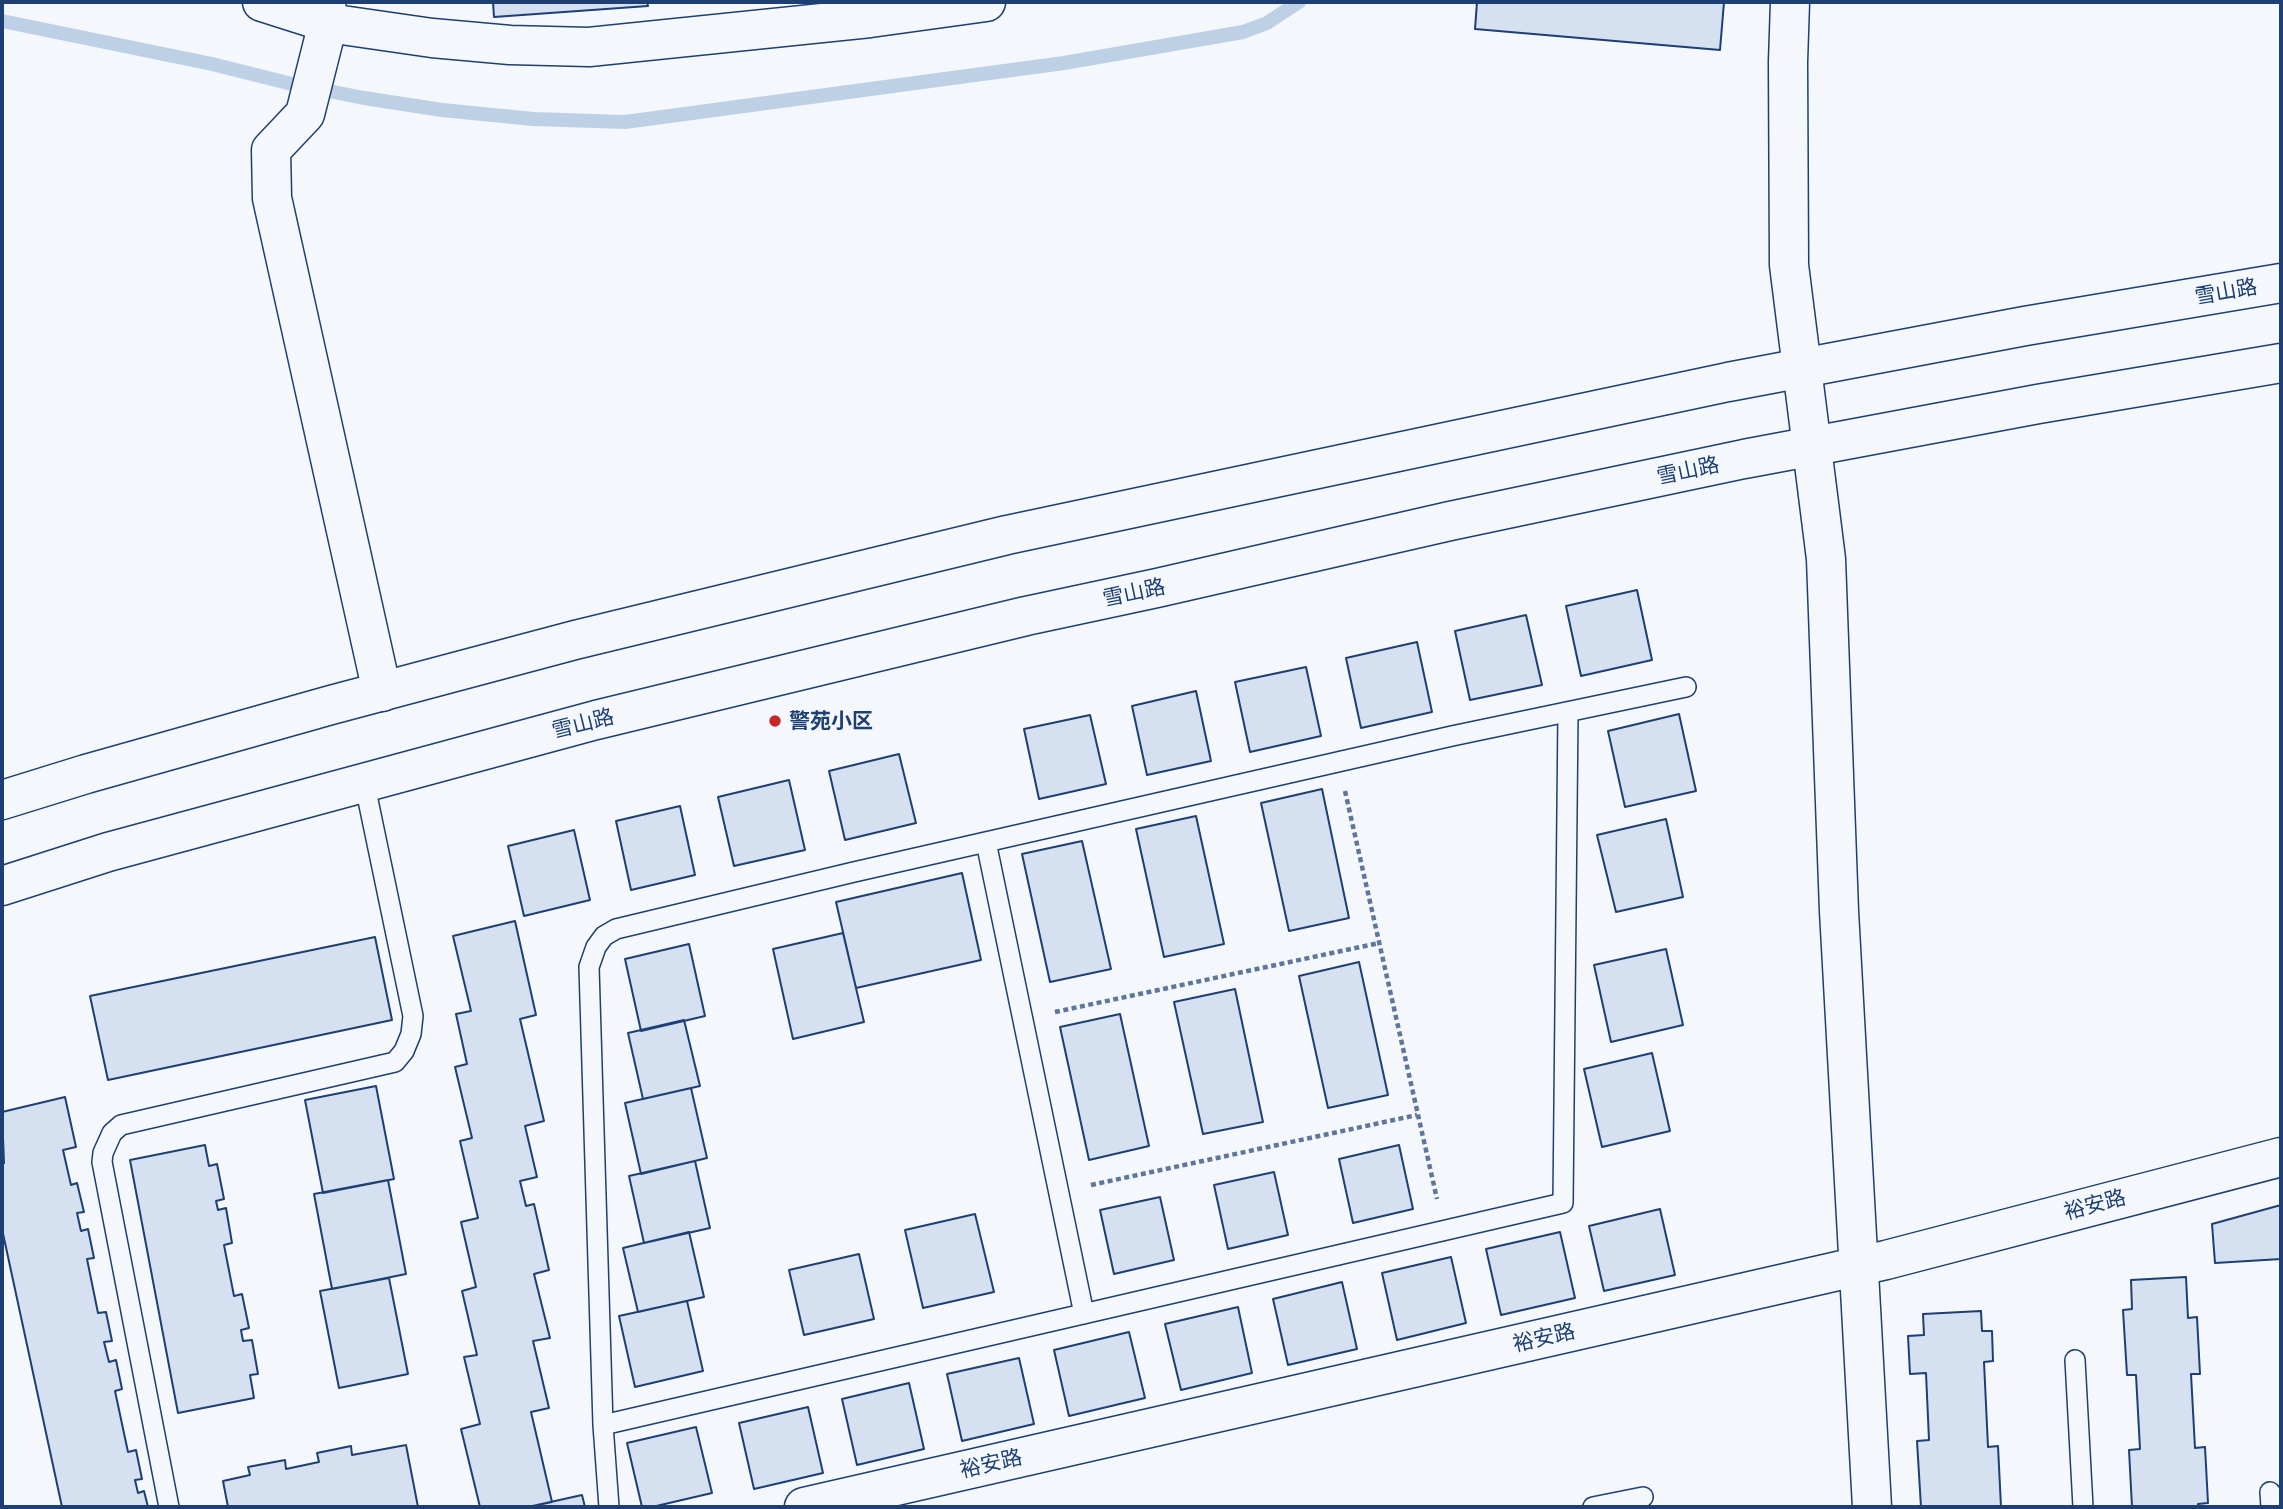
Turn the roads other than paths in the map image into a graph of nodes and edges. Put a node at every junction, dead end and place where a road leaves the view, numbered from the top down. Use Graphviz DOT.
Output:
graph roads {
  1 [pos="262,2"];
  2 [pos="986,2"];
  3 [pos="1790,2"];
  4 [pos="869,10"];
  5 [pos="324,27"];
  6 [pos="2281,283"];
  7 [pos="2281,363"];
  8 [pos="1802,369"];
  9 [pos="1812,447"];
  10 [pos="1686,687"];
  11 [pos="382,692"];
  12 [pos="1568,712"];
  13 [pos="364,781"];
  14 [pos="2,800"];
  15 [pos="986,842"];
  16 [pos="2,886"];
  17 [pos="2281,1157"];
  18 [pos="1858,1266"];
  19 [pos="1084,1314"];
  20 [pos="2075,1360"];
  21 [pos="603,1425"];
  22 [pos="1643,1497"];
  23 [pos="866,1500"];
  24 [pos="169,1507"];
  25 [pos="609,1507"];
  26 [pos="804,1507"];
  27 [pos="1593,1507"];
  28 [pos="1872,1507"];
  29 [pos="2083,1507"];
  1 -- 5 [label="main road"];
  2 -- 4 [label="main road"];
  3 -- 8 [label="main road"];
  4 -- 5 [label="main road"];
  5 -- 11 [label="main road"];
  6 -- 8 [label="main road, 雪山路"];
  7 -- 9 [label="main road, 雪山路"];
  8 -- 9 [label="main road"];
  8 -- 11 [label="main road, 雪山路"];
  9 -- 13 [label="main road, 雪山路"];
  9 -- 18 [label="main road"];
  10 -- 12 [label="lane"];
  11 -- 14 [label="main road, 雪山路"];
  12 -- 15 [label="lane"];
  12 -- 19 [label="lane"];
  13 -- 16 [label="main road, 雪山路"];
  13 -- 24 [label="lane"];
  15 -- 19 [label="lane"];
  15 -- 21 [label="lane"];
  17 -- 18 [label="main road, 裕安路"];
  18 -- 23 [label="main road, 裕安路"];
  18 -- 28 [label="main road"];
  19 -- 21 [label="lane"];
  20 -- 29 [label="lane"];
  21 -- 25 [label="lane"];
  22 -- 27 [label="lane"];
  23 -- 26 [label="main road, 裕安路"];
}
